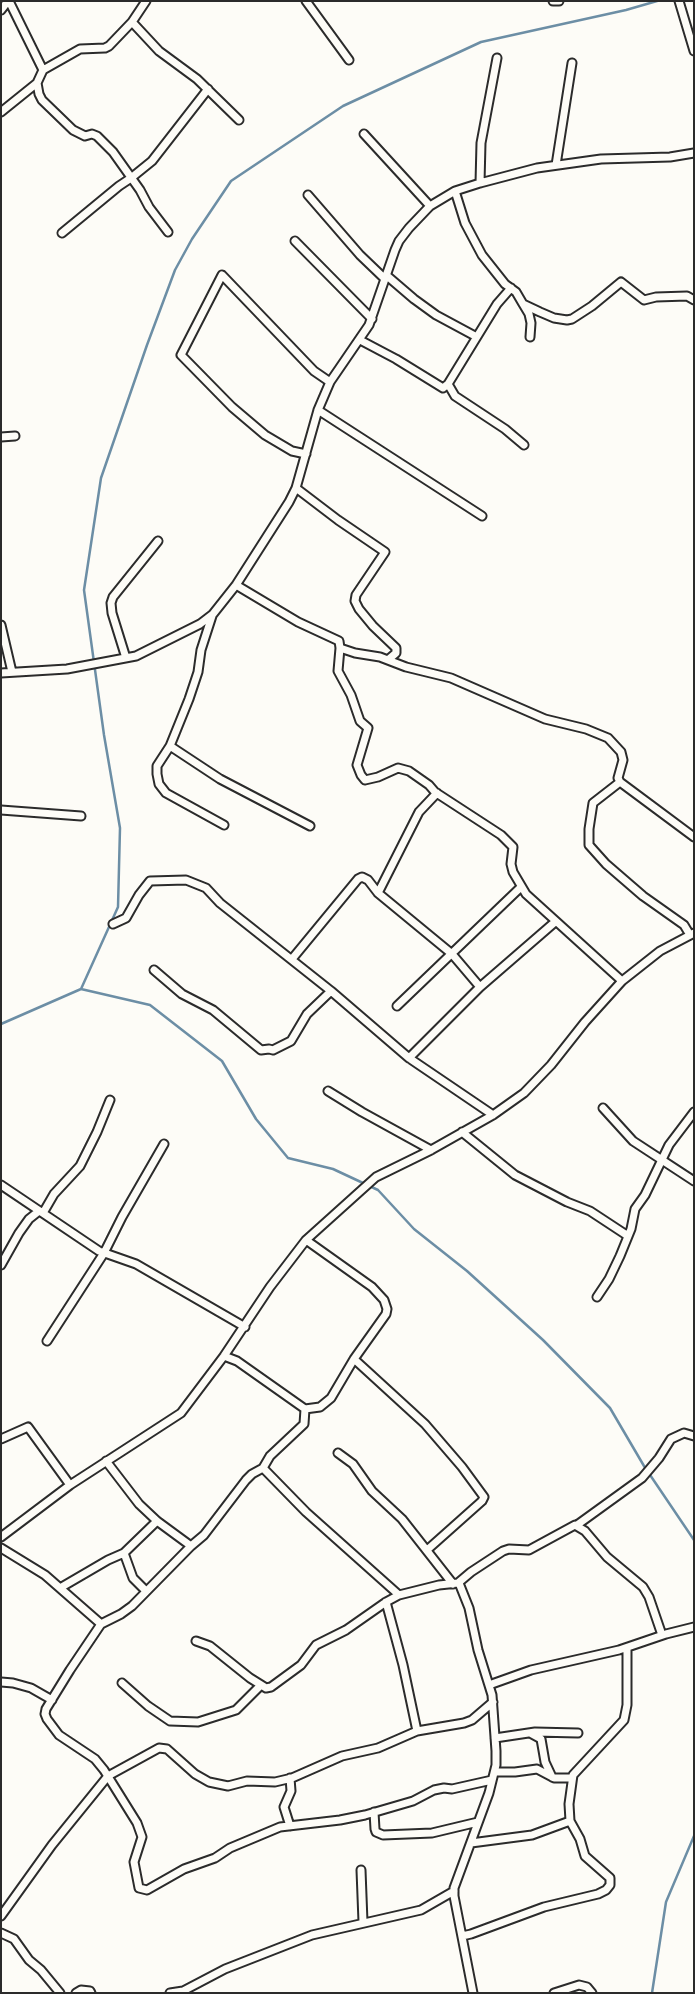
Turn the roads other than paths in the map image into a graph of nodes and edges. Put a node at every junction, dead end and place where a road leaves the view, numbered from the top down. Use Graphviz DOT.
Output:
graph roads {
  1 [pos="8,1"];
  2 [pos="146,1"];
  3 [pos="306,1"];
  4 [pos="553,1"];
  5 [pos="559,1"];
  6 [pos="678,1"];
  7 [pos="1,10"];
  8 [pos="132,22"];
  9 [pos="694,51"];
  10 [pos="497,58"];
  11 [pos="350,60"];
  12 [pos="572,63"];
  13 [pos="43,70"];
  14 [pos="37,83"];
  15 [pos="208,89"];
  16 [pos="1,112"];
  17 [pos="239,120"];
  18 [pos="364,134"];
  19 [pos="694,153"];
  20 [pos="556,166"];
  21 [pos="131,178"];
  22 [pos="480,183"];
  23 [pos="455,191"];
  24 [pos="308,195"];
  25 [pos="430,206"];
  26 [pos="168,232"];
  27 [pos="62,233"];
  28 [pos="294,241"];
  29 [pos="385,277"];
  30 [pos="511,288"];
  31 [pos="694,300"];
  32 [pos="523,304"];
  33 [pos="372,319"];
  34 [pos="475,336"];
  35 [pos="530,337"];
  36 [pos="360,340"];
  37 [pos="330,382"];
  38 [pos="448,384"];
  39 [pos="318,410"];
  40 [pos="1,436"];
  41 [pos="15,436"];
  42 [pos="524,445"];
  43 [pos="306,454"];
  44 [pos="296,488"];
  45 [pos="482,516"];
  46 [pos="158,541"];
  47 [pos="236,585"];
  48 [pos="213,614"];
  49 [pos="1,625"];
  50 [pos="340,648"];
  51 [pos="126,658"];
  52 [pos="389,660"];
  53 [pos="12,672"];
  54 [pos="1,673"];
  55 [pos="170,746"];
  56 [pos="620,782"];
  57 [pos="437,793"];
  58 [pos="1,810"];
  59 [pos="81,816"];
  60 [pos="224,825"];
  61 [pos="310,826"];
  62 [pos="694,837"];
  63 [pos="520,887"];
  64 [pos="378,893"];
  65 [pos="555,922"];
  66 [pos="113,924"];
  67 [pos="692,934"];
  68 [pos="452,954"];
  69 [pos="292,959"];
  70 [pos="154,970"];
  71 [pos="622,981"];
  72 [pos="480,987"];
  73 [pos="331,991"];
  74 [pos="397,1006"];
  75 [pos="409,1058"];
  76 [pos="328,1091"];
  77 [pos="110,1100"];
  78 [pos="603,1108"];
  79 [pos="694,1112"];
  80 [pos="493,1115"];
  81 [pos="462,1132"];
  82 [pos="164,1144"];
  83 [pos="431,1150"];
  84 [pos="662,1159"];
  85 [pos="694,1181"];
  86 [pos="1,1185"];
  87 [pos="41,1212"];
  88 [pos="628,1236"];
  89 [pos="306,1240"];
  90 [pos="104,1253"];
  91 [pos="1,1266"];
  92 [pos="597,1297"];
  93 [pos="245,1327"];
  94 [pos="47,1341"];
  95 [pos="224,1356"];
  96 [pos="354,1359"];
  97 [pos="305,1409"];
  98 [pos="694,1436"];
  99 [pos="1,1439"];
  100 [pos="338,1453"];
  101 [pos="106,1461"];
  102 [pos="263,1468"];
  103 [pos="70,1485"];
  104 [pos="157,1521"];
  105 [pos="577,1525"];
  106 [pos="1,1537"];
  107 [pos="191,1546"];
  108 [pos="1,1548"];
  109 [pos="427,1550"];
  110 [pos="124,1553"];
  111 [pos="456,1583"];
  112 [pos="60,1588"];
  113 [pos="146,1592"];
  114 [pos="399,1595"];
  115 [pos="386,1602"];
  116 [pos="101,1624"];
  117 [pos="694,1627"];
  118 [pos="662,1635"];
  119 [pos="196,1641"];
  120 [pos="626,1648"];
  121 [pos="1,1682"];
  122 [pos="122,1683"];
  123 [pos="261,1685"];
  124 [pos="489,1685"];
  125 [pos="52,1700"];
  126 [pos="493,1702"];
  127 [pos="417,1731"];
  128 [pos="530,1732"];
  129 [pos="578,1732"];
  130 [pos="495,1738"];
  131 [pos="495,1772"];
  132 [pos="108,1776"];
  133 [pos="552,1777"];
  134 [pos="290,1778"];
  135 [pos="572,1778"];
  136 [pos="492,1780"];
  137 [pos="374,1812"];
  138 [pos="570,1821"];
  139 [pos="478,1822"];
  140 [pos="290,1826"];
  141 [pos="471,1843"];
  142 [pos="361,1870"];
  143 [pos="454,1891"];
  144 [pos="1,1916"];
  145 [pos="362,1922"];
  146 [pos="1,1933"];
  147 [pos="462,1936"];
  148 [pos="60,1993"];
  149 [pos="76,1993"];
  150 [pos="91,1993"];
  151 [pos="170,1993"];
  152 [pos="473,1993"];
  153 [pos="554,1993"];
  154 [pos="592,1993"];
  1 -- 7 [label="street"];
  1 -- 13 [label="street"];
  2 -- 8 [label="street"];
  3 -- 11 [label="street"];
  4 -- 5 [label="street"];
  6 -- 9 [label="street"];
  8 -- 13 [label="street"];
  8 -- 15 [label="street"];
  10 -- 22 [label="street"];
  12 -- 20 [label="street"];
  13 -- 14 [label="street"];
  14 -- 16 [label="street"];
  14 -- 21 [label="street"];
  15 -- 17 [label="street"];
  15 -- 21 [label="street"];
  18 -- 25 [label="street"];
  19 -- 20 [label="street"];
  20 -- 22 [label="street"];
  21 -- 26 [label="street"];
  21 -- 27 [label="street"];
  22 -- 23 [label="street"];
  23 -- 25 [label="street"];
  23 -- 30 [label="street"];
  24 -- 29 [label="street"];
  25 -- 29 [label="street"];
  28 -- 33 [label="street"];
  29 -- 33 [label="street"];
  29 -- 34 [label="street"];
  30 -- 32 [label="street"];
  30 -- 34 [label="street"];
  31 -- 32 [label="street"];
  32 -- 35 [label="street"];
  33 -- 36 [label="street"];
  34 -- 38 [label="street"];
  36 -- 37 [label="street"];
  36 -- 38 [label="street"];
  37 -- 39 [label="street"];
  37 -- 43 [label="street"];
  38 -- 42 [label="street"];
  39 -- 43 [label="street"];
  39 -- 45 [label="street"];
  40 -- 41 [label="street"];
  43 -- 44 [label="street"];
  44 -- 47 [label="street"];
  44 -- 52 [label="street"];
  46 -- 51 [label="street"];
  47 -- 48 [label="street"];
  47 -- 50 [label="street"];
  48 -- 51 [label="street"];
  48 -- 55 [label="street"];
  49 -- 53 [label="street"];
  50 -- 52 [label="street"];
  50 -- 57 [label="street"];
  51 -- 53 [label="street"];
  52 -- 56 [label="street"];
  53 -- 54 [label="street"];
  55 -- 60 [label="street"];
  55 -- 61 [label="street"];
  56 -- 62 [label="street"];
  56 -- 67 [label="street"];
  57 -- 63 [label="street"];
  57 -- 64 [label="street"];
  58 -- 59 [label="street"];
  63 -- 65 [label="street"];
  63 -- 68 [label="street"];
  64 -- 68 [label="street"];
  64 -- 69 [label="street"];
  65 -- 71 [label="street"];
  65 -- 72 [label="street"];
  66 -- 69 [label="street"];
  67 -- 71 [label="street"];
  68 -- 72 [label="street"];
  68 -- 74 [label="street"];
  69 -- 73 [label="street"];
  70 -- 73 [label="street"];
  71 -- 80 [label="street"];
  72 -- 75 [label="street"];
  73 -- 75 [label="street"];
  75 -- 80 [label="street"];
  76 -- 83 [label="street"];
  77 -- 87 [label="street"];
  78 -- 84 [label="street"];
  79 -- 84 [label="street"];
  80 -- 81 [label="street"];
  81 -- 83 [label="street"];
  81 -- 88 [label="street"];
  82 -- 90 [label="street"];
  83 -- 89 [label="street"];
  84 -- 85 [label="street"];
  84 -- 88 [label="street"];
  86 -- 87 [label="street"];
  87 -- 90 [label="street"];
  87 -- 91 [label="street"];
  88 -- 92 [label="street"];
  89 -- 93 [label="street"];
  89 -- 96 [label="street"];
  90 -- 93 [label="street"];
  90 -- 94 [label="street"];
  93 -- 95 [label="street"];
  95 -- 97 [label="street"];
  95 -- 101 [label="street"];
  96 -- 97 [label="street"];
  96 -- 109 [label="street"];
  97 -- 102 [label="street"];
  98 -- 105 [label="street"];
  99 -- 103 [label="street"];
  100 -- 109 [label="street"];
  101 -- 103 [label="street"];
  101 -- 104 [label="street"];
  102 -- 107 [label="street"];
  102 -- 114 [label="street"];
  103 -- 106 [label="street"];
  104 -- 107 [label="street"];
  104 -- 110 [label="street"];
  105 -- 111 [label="street"];
  105 -- 118 [label="street"];
  107 -- 113 [label="street"];
  108 -- 112 [label="street"];
  109 -- 111 [label="street"];
  110 -- 112 [label="street"];
  110 -- 113 [label="street"];
  111 -- 114 [label="street"];
  111 -- 124 [label="street"];
  112 -- 116 [label="street"];
  113 -- 116 [label="street"];
  114 -- 115 [label="street"];
  115 -- 123 [label="street"];
  115 -- 127 [label="street"];
  116 -- 125 [label="street"];
  117 -- 118 [label="street"];
  118 -- 120 [label="street"];
  119 -- 123 [label="street"];
  120 -- 124 [label="street"];
  120 -- 135 [label="street"];
  121 -- 125 [label="street"];
  122 -- 123 [label="street"];
  124 -- 126 [label="street"];
  125 -- 132 [label="street"];
  126 -- 127 [label="street"];
  126 -- 130 [label="street"];
  127 -- 134 [label="street"];
  128 -- 129 [label="street"];
  128 -- 130 [label="street"];
  128 -- 133 [label="street"];
  130 -- 131 [label="street"];
  131 -- 133 [label="street"];
  131 -- 136 [label="street"];
  132 -- 134 [label="street"];
  132 -- 140 [label="street"];
  132 -- 144 [label="street"];
  133 -- 135 [label="street"];
  134 -- 140 [label="street"];
  135 -- 138 [label="street"];
  136 -- 137 [label="street"];
  136 -- 139 [label="street"];
  137 -- 139 [label="street"];
  137 -- 140 [label="street"];
  138 -- 141 [label="street"];
  138 -- 147 [label="street"];
  139 -- 141 [label="street"];
  141 -- 143 [label="street"];
  142 -- 145 [label="street"];
  143 -- 145 [label="street"];
  143 -- 147 [label="street"];
  145 -- 151 [label="street"];
  146 -- 148 [label="street"];
  147 -- 152 [label="street"];
  149 -- 150 [label="street"];
  153 -- 154 [label="street"];
}
